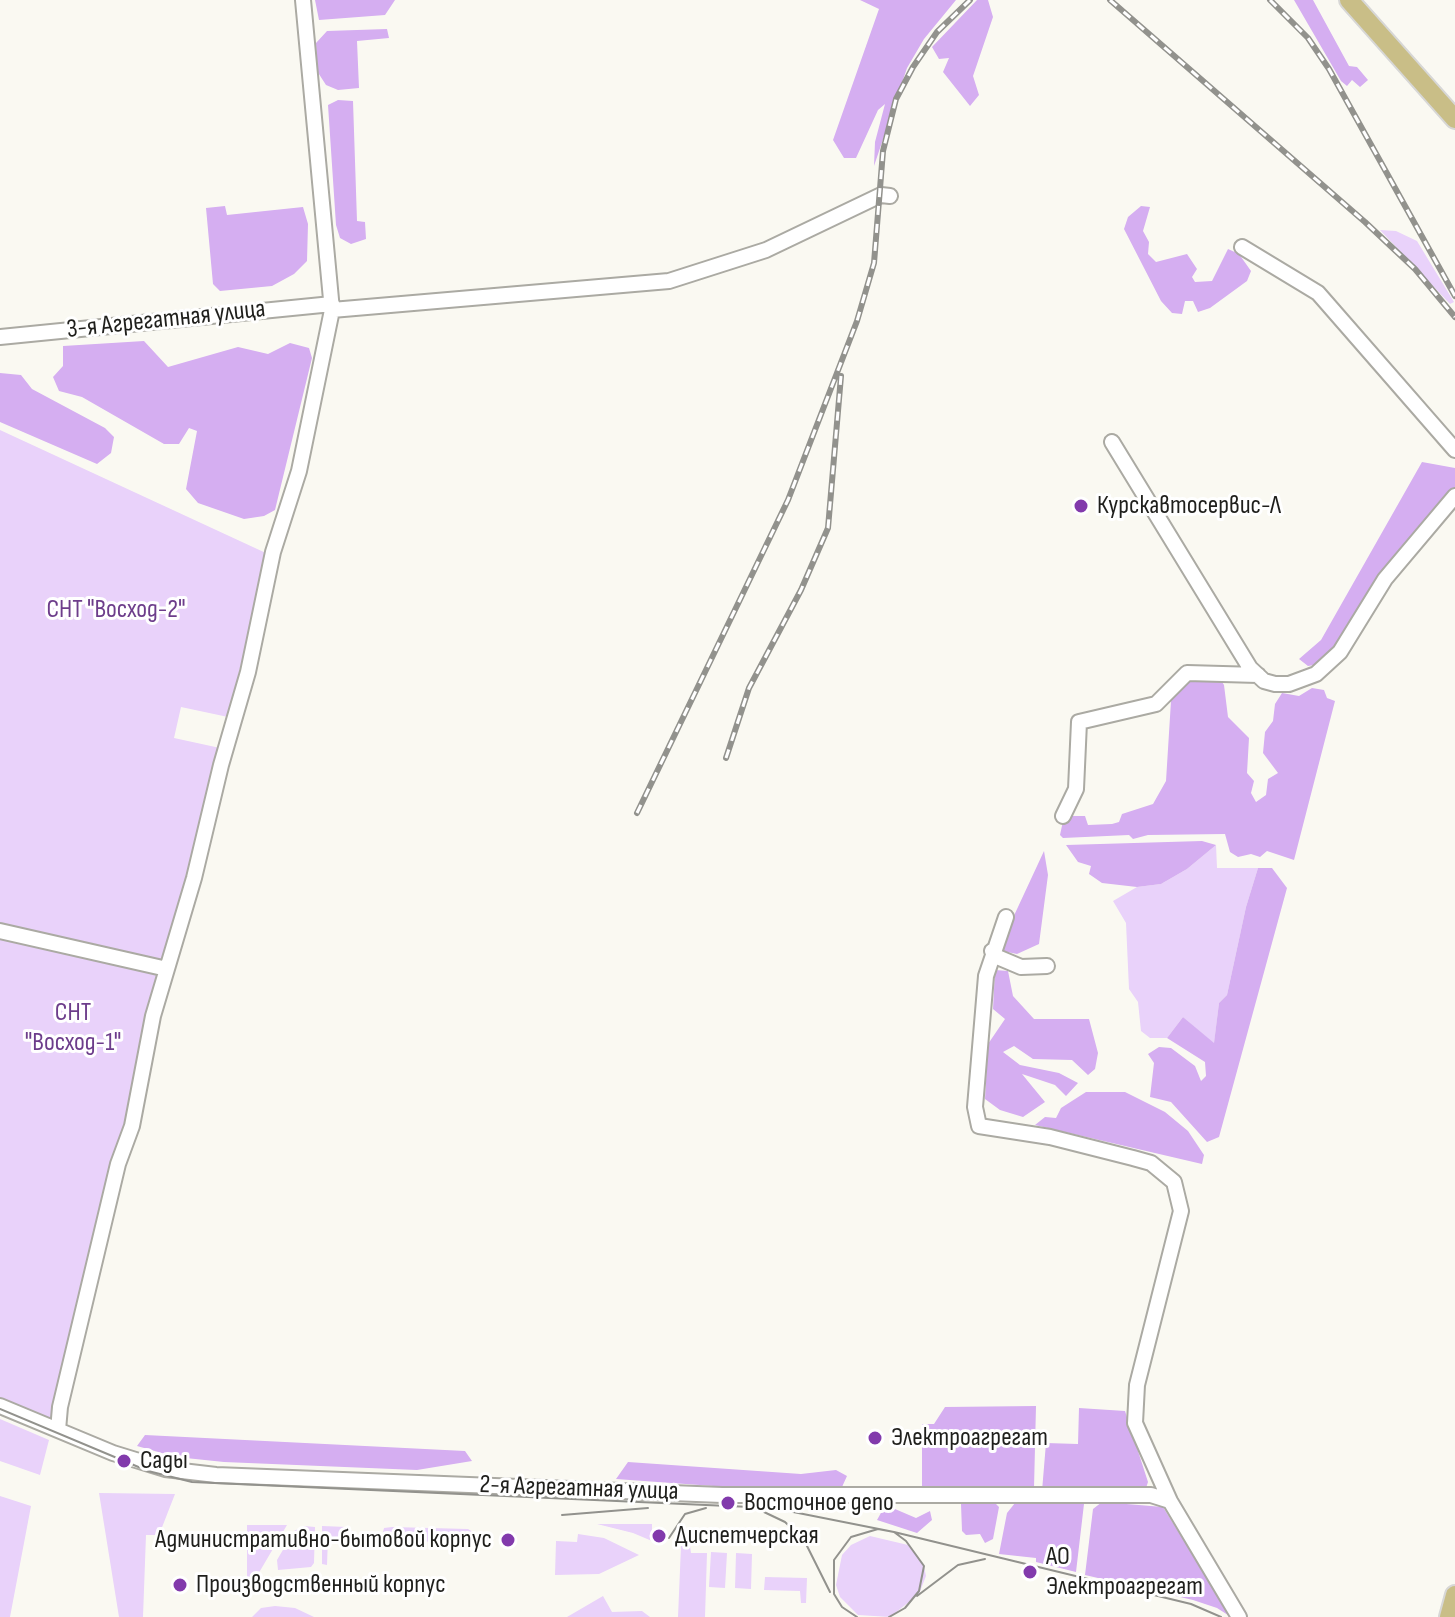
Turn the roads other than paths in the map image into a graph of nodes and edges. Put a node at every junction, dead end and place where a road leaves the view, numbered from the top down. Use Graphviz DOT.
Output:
graph roads {
  1 [pos="303,0"];
  2 [pos="1349,0"];
  3 [pos="1455,119"];
  4 [pos="890,196"];
  5 [pos="1242,247"];
  6 [pos="332,307"];
  7 [pos="0,337"];
  8 [pos="1112,442"];
  9 [pos="1455,450"];
  10 [pos="1455,496"];
  11 [pos="1258,675"];
  12 [pos="1063,816"];
  13 [pos="1006,917"];
  14 [pos="0,931"];
  15 [pos="992,951"];
  16 [pos="1047,966"];
  17 [pos="167,969"];
  18 [pos="0,1406"];
  19 [pos="58,1430"];
  20 [pos="1170,1501"];
  21 [pos="1455,1595"];
  22 [pos="1239,1617"];
  23 [pos="1449,1617"];
  1 -- 6 [label="street"];
  2 -- 3 [label="main road"];
  4 -- 6 [label="street, 3-я Агрегатная улица"];
  5 -- 9 [label="street"];
  6 -- 7 [label="street, 3-я Агрегатная улица"];
  6 -- 17 [label="street"];
  8 -- 11 [label="street"];
  10 -- 11 [label="street"];
  11 -- 12 [label="street"];
  13 -- 15 [label="street"];
  14 -- 17 [label="street"];
  15 -- 16 [label="street"];
  15 -- 20 [label="street"];
  17 -- 19 [label="street"];
  18 -- 19 [label="street, 2-я Агрегатная улица"];
  19 -- 20 [label="street, 2-я Агрегатная улица"];
  20 -- 22 [label="street"];
  21 -- 23 [label="main road"];
}
